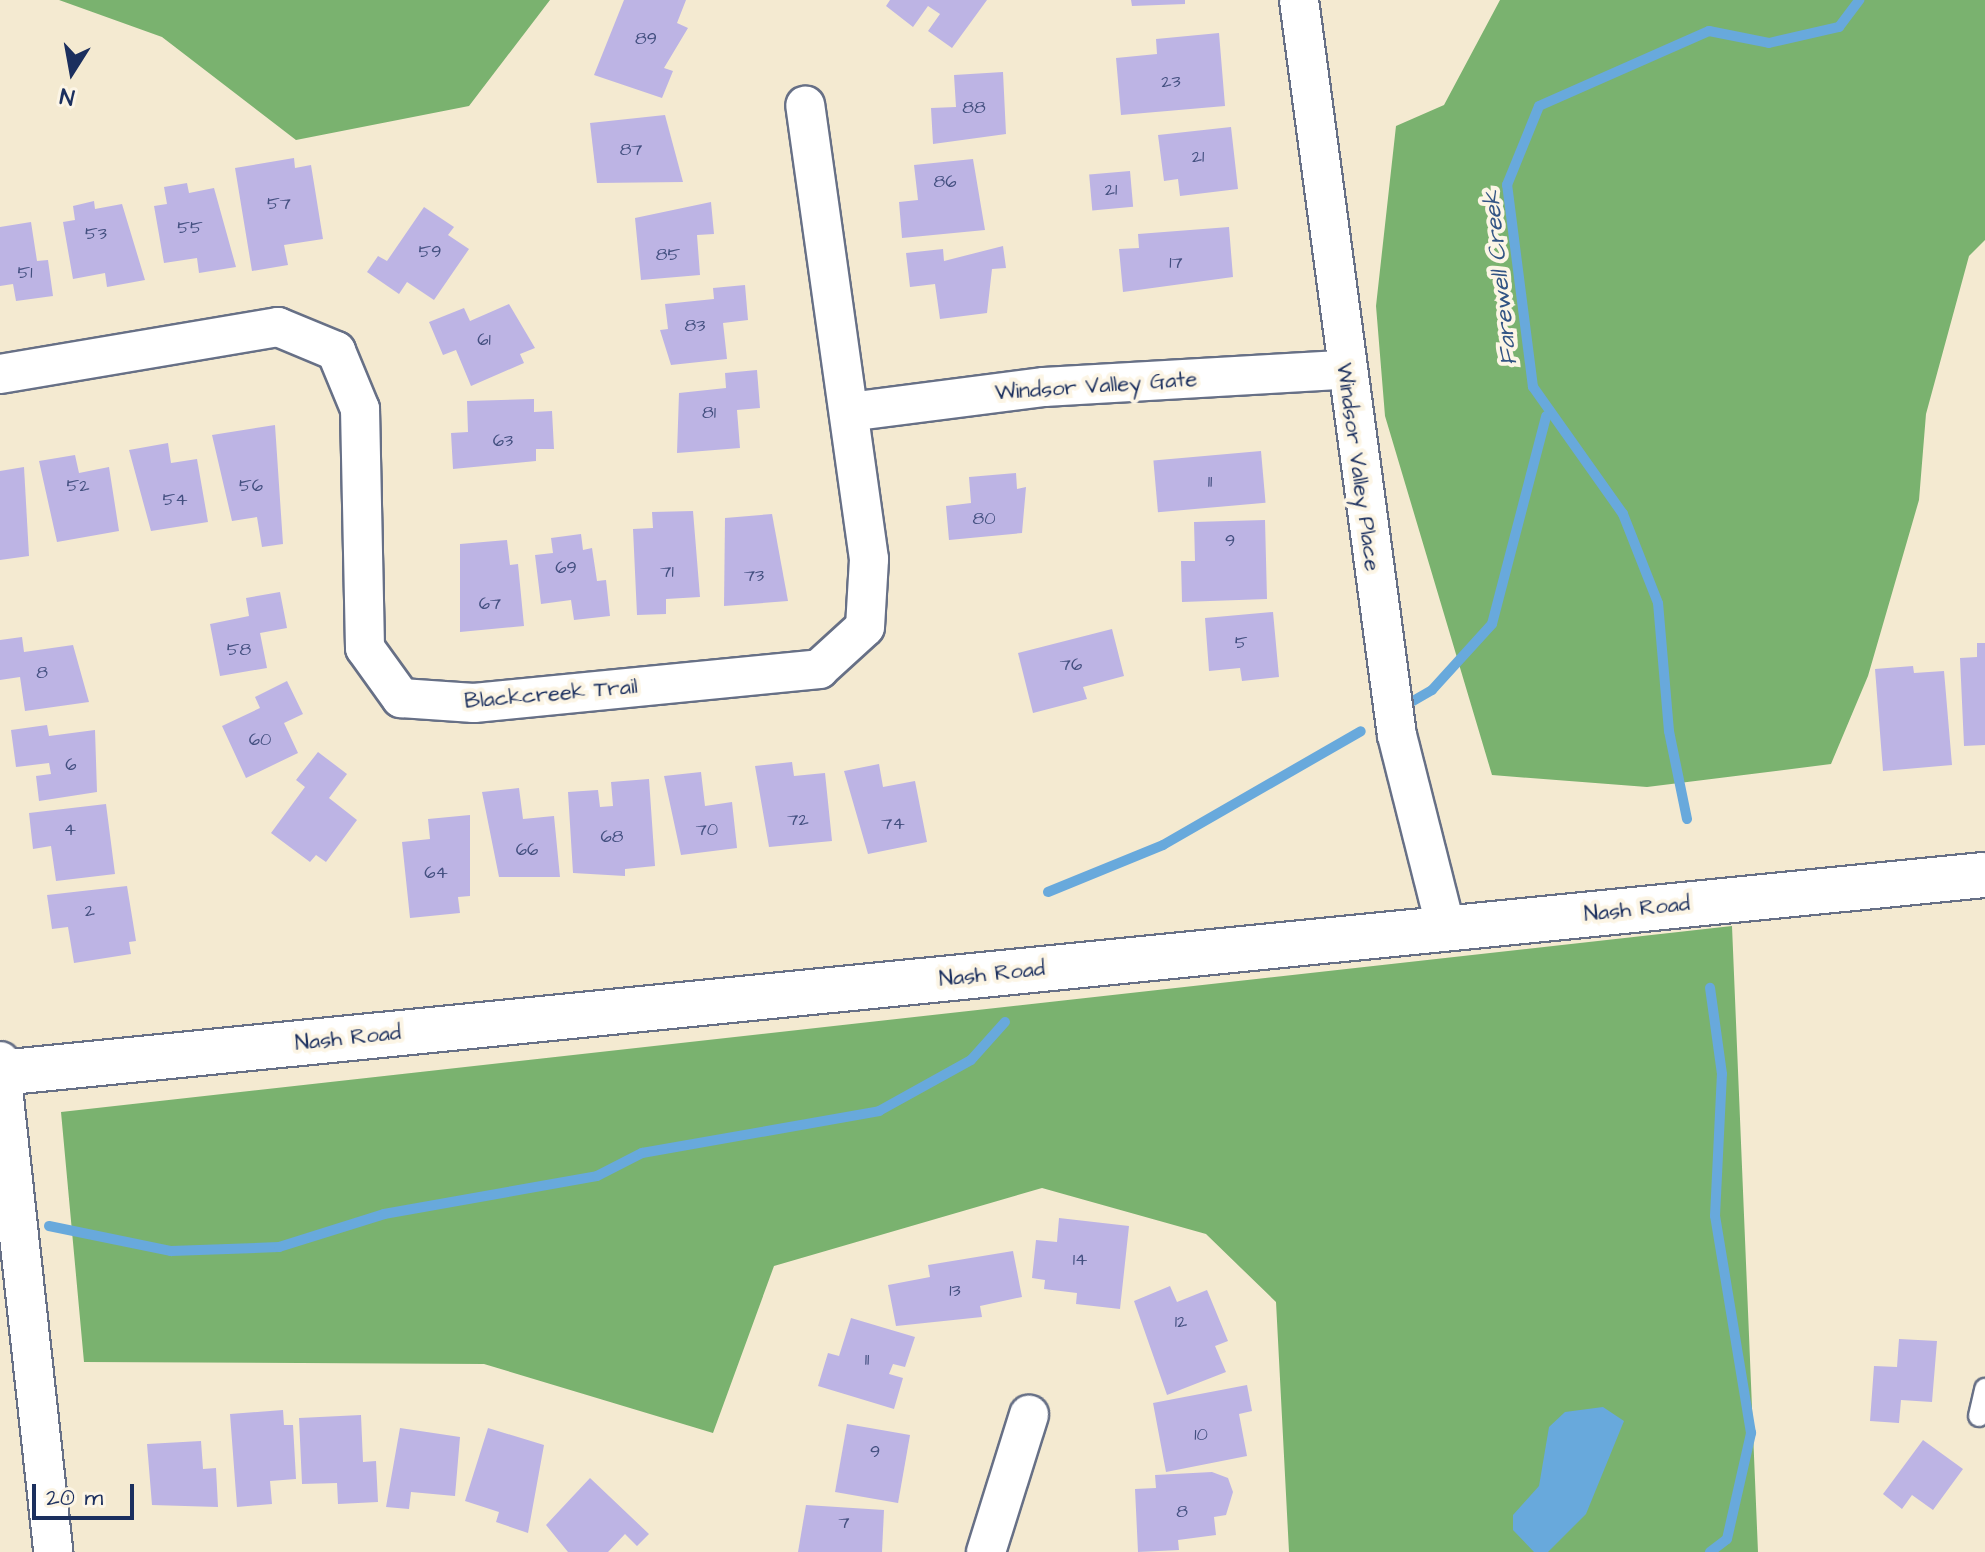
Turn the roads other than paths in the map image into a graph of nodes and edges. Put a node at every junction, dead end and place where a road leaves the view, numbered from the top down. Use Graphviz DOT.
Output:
graph roads {
  1 [pos="1299,0"];
  2 [pos="805,105"];
  3 [pos="1343,370"];
  4 [pos="0,374"];
  5 [pos="849,412"];
  6 [pos="1984,881"];
  7 [pos="1446,928"];
  8 [pos="1,1069"];
  9 [pos="1985,1389"];
  10 [pos="1029,1415"];
  11 [pos="1979,1416"];
  12 [pos="53,1552"];
  13 [pos="986,1552"];
  1 -- 3 [label="street, Windsor Valley Place"];
  2 -- 5 [label="street, Blackcreek Trail"];
  3 -- 5 [label="street, Windsor Valley Gate"];
  3 -- 7 [label="street, Windsor Valley Place"];
  4 -- 5 [label="street, Blackcreek Trail"];
  6 -- 7 [label="street, Nash Road"];
  7 -- 8 [label="street, Nash Road"];
  8 -- 12 [label="street"];
  9 -- 11 [label="lane"];
  10 -- 13 [label="street"];
}
